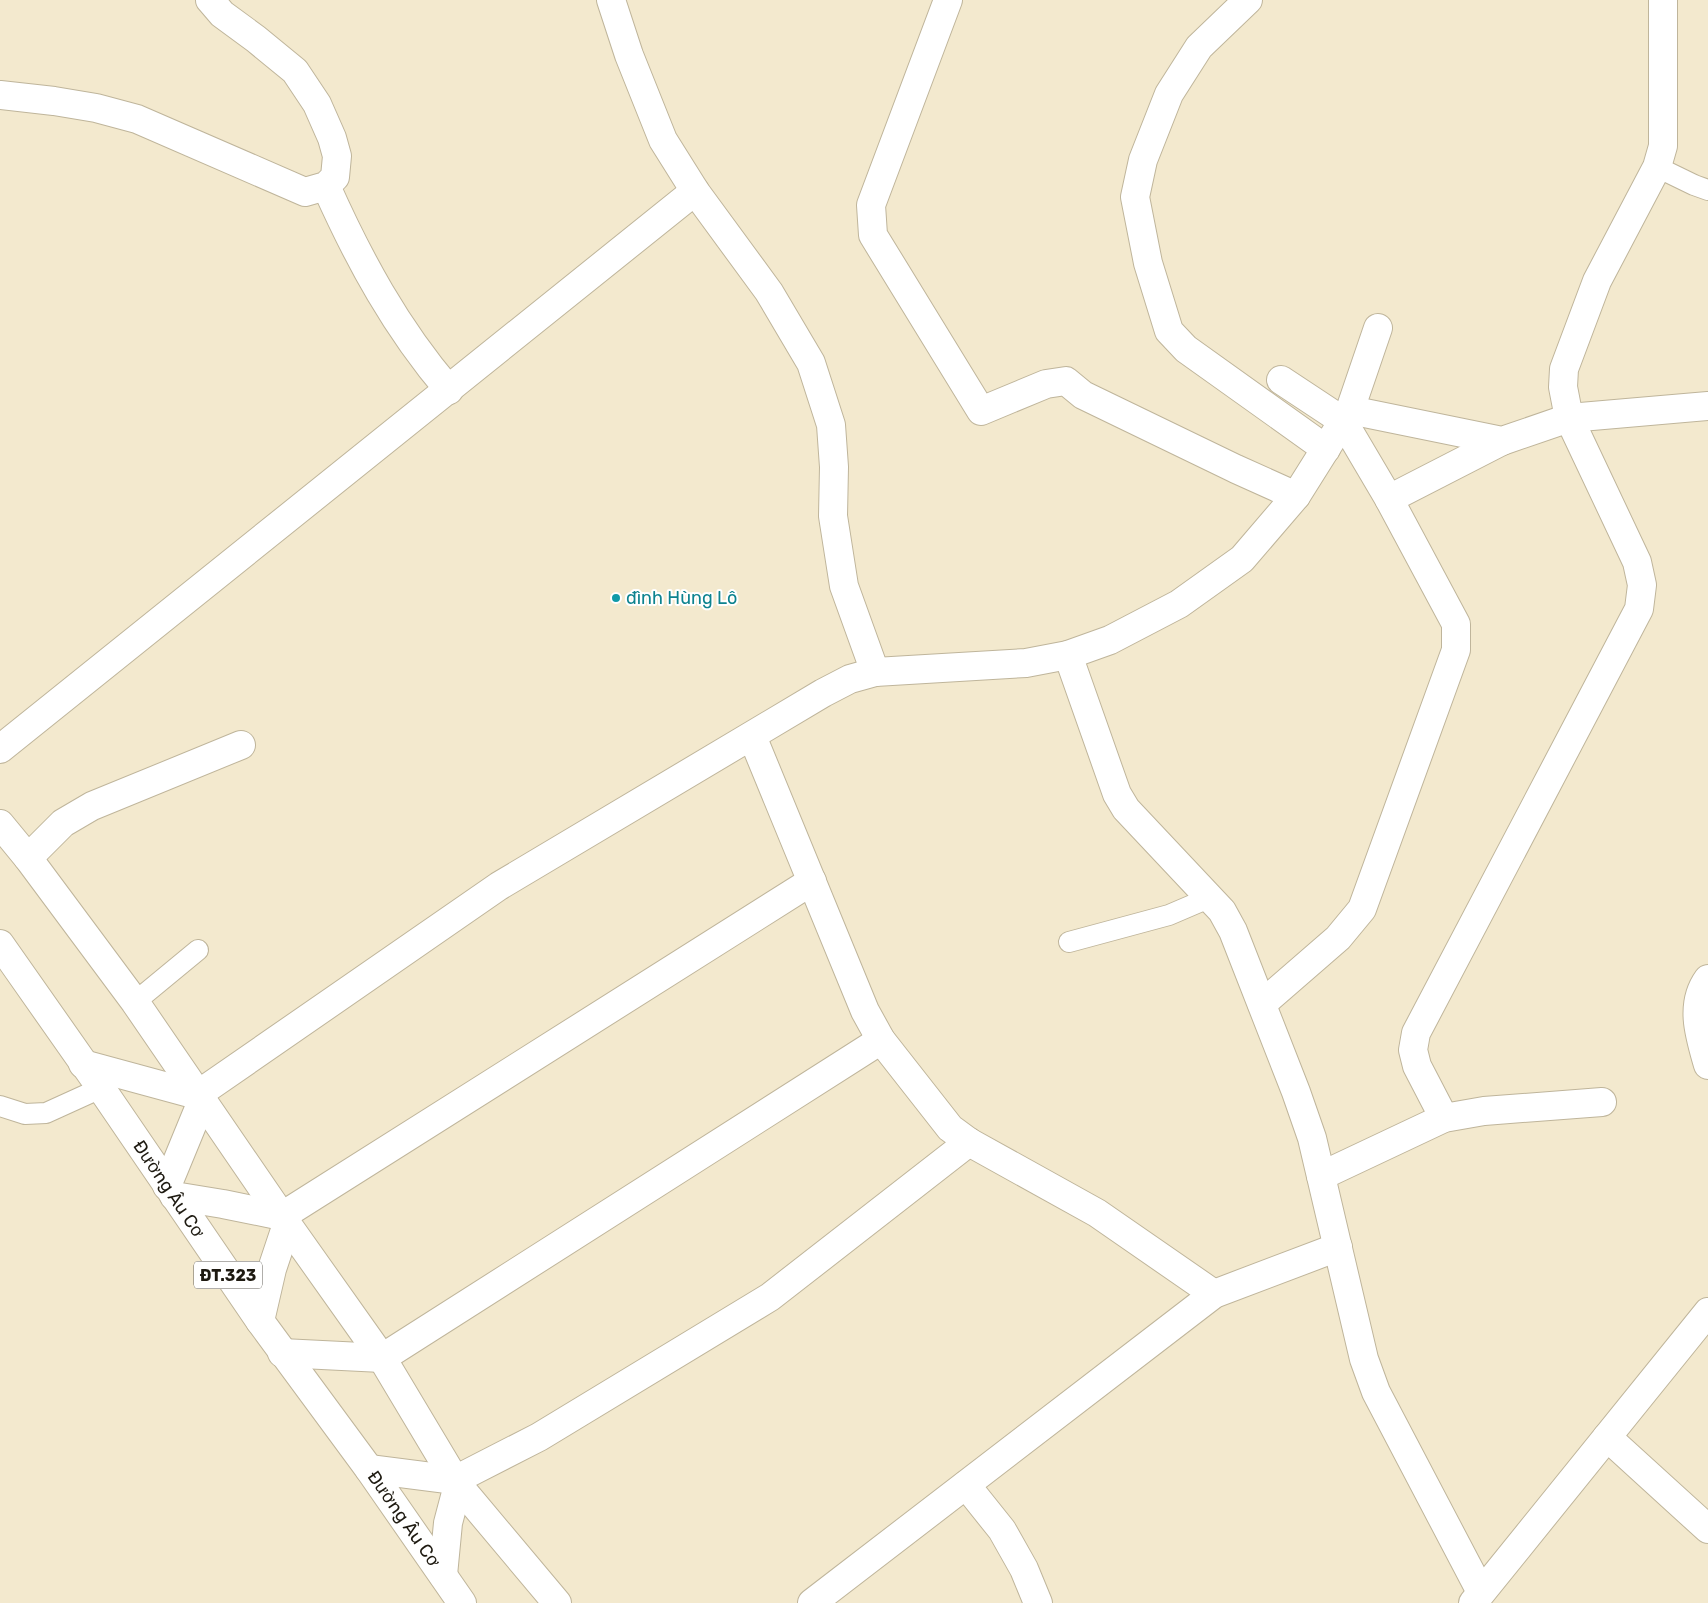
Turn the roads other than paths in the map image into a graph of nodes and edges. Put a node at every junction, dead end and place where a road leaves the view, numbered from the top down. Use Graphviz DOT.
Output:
graph roads {
  1 [pos="210,0"];
  2 [pos="611,0"];
  3 [pos="948,0"];
  4 [pos="1248,0"];
  5 [pos="1663,0"];
  6 [pos="0,94"];
  7 [pos="1657,168"];
  8 [pos="326,186"];
  9 [pos="695,190"];
  10 [pos="1708,190"];
  11 [pos="1378,328"];
  12 [pos="1281,380"];
  13 [pos="449,390"];
  14 [pos="1708,406"];
  15 [pos="1347,416"];
  16 [pos="1569,418"];
  17 [pos="1502,441"];
  18 [pos="1326,449"];
  19 [pos="1296,496"];
  20 [pos="1390,499"];
  21 [pos="1068,655"];
  22 [pos="875,672"];
  23 [pos="752,736"];
  24 [pos="241,745"];
  25 [pos="0,749"];
  26 [pos="0,824"];
  27 [pos="28,858"];
  28 [pos="812,881"];
  29 [pos="1211,897"];
  30 [pos="1069,942"];
  31 [pos="0,944"];
  32 [pos="198,950"];
  33 [pos="1708,979"];
  34 [pos="135,1002"];
  35 [pos="1262,1004"];
  36 [pos="881,1040"];
  37 [pos="83,1064"];
  38 [pos="1708,1065"];
  39 [pos="101,1088"];
  40 [pos="200,1098"];
  41 [pos="1602,1102"];
  42 [pos="0,1106"];
  43 [pos="1444,1118"];
  44 [pos="969,1142"];
  45 [pos="1321,1176"];
  46 [pos="170,1191"];
  47 [pos="284,1220"];
  48 [pos="1338,1247"];
  49 [pos="1214,1294"];
  50 [pos="1708,1312"];
  51 [pos="260,1321"];
  52 [pos="282,1352"];
  53 [pos="382,1358"];
  54 [pos="1607,1437"];
  55 [pos="369,1469"];
  56 [pos="457,1482"];
  57 [pos="966,1485"];
  58 [pos="1708,1529"];
  59 [pos="443,1575"];
  60 [pos="1477,1597"];
  61 [pos="462,1603"];
  62 [pos="558,1603"];
  63 [pos="812,1603"];
  64 [pos="1038,1603"];
  1 -- 8 [label="street"];
  2 -- 9 [label="street"];
  3 -- 19 [label="street"];
  4 -- 18 [label="street"];
  5 -- 7 [label="street"];
  6 -- 8 [label="street"];
  7 -- 10 [label="lane"];
  7 -- 16 [label="street"];
  8 -- 13 [label="street"];
  9 -- 13 [label="street"];
  9 -- 22 [label="street"];
  11 -- 15 [label="street"];
  12 -- 15 [label="street"];
  13 -- 25 [label="street"];
  14 -- 16 [label="street"];
  15 -- 17 [label="street"];
  15 -- 18 [label="street"];
  15 -- 20 [label="street"];
  16 -- 17 [label="street"];
  16 -- 43 [label="street"];
  17 -- 20 [label="street"];
  18 -- 19 [label="street"];
  19 -- 21 [label="street"];
  20 -- 35 [label="street"];
  21 -- 22 [label="street"];
  21 -- 29 [label="street"];
  22 -- 23 [label="street"];
  23 -- 28 [label="street"];
  23 -- 40 [label="street"];
  24 -- 27 [label="street"];
  26 -- 27 [label="street"];
  27 -- 34 [label="street"];
  28 -- 36 [label="street"];
  28 -- 47 [label="street"];
  29 -- 30 [label="lane"];
  29 -- 35 [label="street"];
  31 -- 37 [label="street, Đường Âu Cơ / ĐT.323"];
  32 -- 34 [label="lane"];
  33 -- 38 [label="street"];
  34 -- 40 [label="street"];
  35 -- 45 [label="street"];
  36 -- 44 [label="street"];
  36 -- 53 [label="street"];
  37 -- 39 [label="street, Đường Âu Cơ / ĐT.323"];
  37 -- 40 [label="street"];
  39 -- 42 [label="lane"];
  39 -- 46 [label="street, Đường Âu Cơ / ĐT.323"];
  40 -- 46 [label="street"];
  40 -- 47 [label="street"];
  41 -- 43 [label="street"];
  43 -- 45 [label="street"];
  44 -- 49 [label="street"];
  44 -- 56 [label="street"];
  45 -- 48 [label="street"];
  46 -- 47 [label="street"];
  46 -- 51 [label="street, Đường Âu Cơ / ĐT.323"];
  47 -- 51 [label="street"];
  47 -- 53 [label="street"];
  48 -- 49 [label="street"];
  48 -- 60 [label="street"];
  49 -- 57 [label="street"];
  50 -- 54 [label="street"];
  51 -- 52 [label="street, Đường Âu Cơ / ĐT.323"];
  52 -- 53 [label="street"];
  52 -- 55 [label="street, Đường Âu Cơ / ĐT.323"];
  53 -- 56 [label="street"];
  54 -- 58 [label="street"];
  54 -- 60 [label="street"];
  55 -- 56 [label="street"];
  55 -- 59 [label="street, Đường Âu Cơ / ĐT.323"];
  56 -- 59 [label="street"];
  56 -- 62 [label="street"];
  57 -- 63 [label="street"];
  57 -- 64 [label="street"];
  59 -- 61 [label="street, Đường Âu Cơ / ĐT.323"];
}
